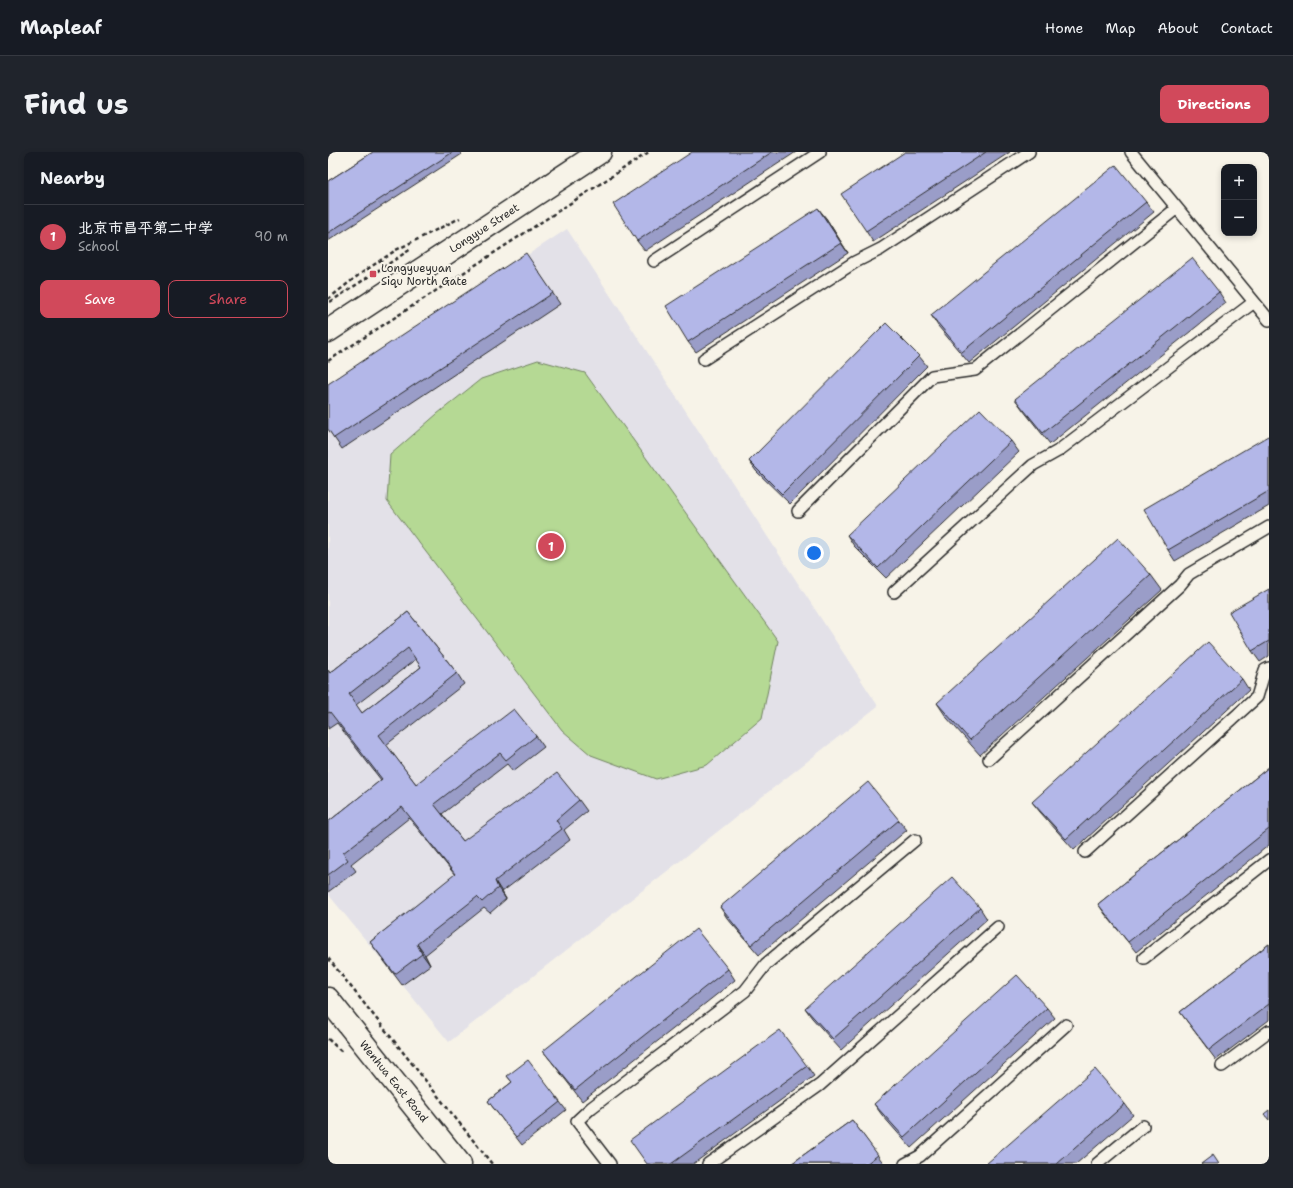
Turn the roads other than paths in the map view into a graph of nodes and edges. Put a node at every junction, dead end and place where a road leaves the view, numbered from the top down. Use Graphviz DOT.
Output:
graph roads {
  1 [pos="600,152"];
  2 [pos="820,152"];
  3 [pos="1029,152"];
  4 [pos="1131,152"];
  5 [pos="1176,208"];
  6 [pos="654,261"];
  7 [pos="1254,302"];
  8 [pos="1269,320"];
  9 [pos="328,331"];
  10 [pos="704,359"];
  11 [pos="798,510"];
  12 [pos="1269,527"];
  13 [pos="894,592"];
  14 [pos="1269,668"];
  15 [pos="989,759"];
  16 [pos="915,840"];
  17 [pos="1085,852"];
  18 [pos="1269,860"];
  19 [pos="998,927"];
  20 [pos="1144,958"];
  21 [pos="328,999"];
  22 [pos="1066,1025"];
  23 [pos="1269,1031"];
  24 [pos="1222,1066"];
  25 [pos="1143,1126"];
  26 [pos="460,1164"];
  27 [pos="610,1164"];
  28 [pos="708,1164"];
  29 [pos="905,1164"];
  30 [pos="1097,1164"];
  1 -- 9 [label="street, Longyue Street"];
  2 -- 6 [label="lane"];
  3 -- 10 [label="lane"];
  4 -- 5 [label="lane"];
  5 -- 7 [label="lane"];
  5 -- 11 [label="lane"];
  7 -- 8 [label="lane"];
  7 -- 13 [label="lane"];
  12 -- 15 [label="lane"];
  14 -- 17 [label="lane"];
  16 -- 27 [label="lane"];
  18 -- 20 [label="lane"];
  19 -- 28 [label="lane"];
  21 -- 26 [label="street, Wenhua East Road"];
  22 -- 29 [label="lane"];
  23 -- 24 [label="lane"];
  25 -- 30 [label="lane"];
}
